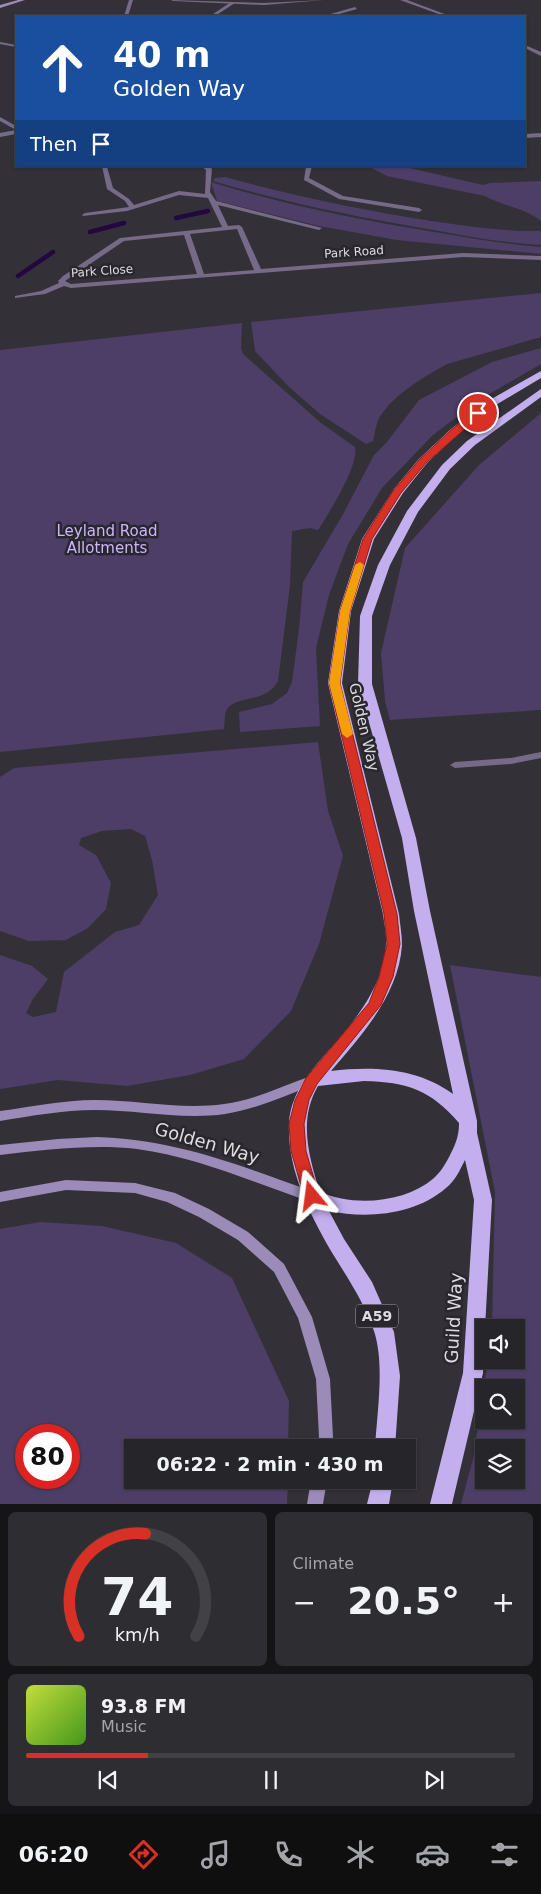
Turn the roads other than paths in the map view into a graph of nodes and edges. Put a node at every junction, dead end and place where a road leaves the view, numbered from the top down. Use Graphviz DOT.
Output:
graph roads {
  1 [pos="23,0"];
  2 [pos="130,0"];
  3 [pos="173,0"];
  4 [pos="322,0"];
  5 [pos="402,0"];
  6 [pos="233,3"];
  7 [pos="0,8"];
  8 [pos="355,8"];
  9 [pos="126,15"];
  10 [pos="214,15"];
  11 [pos="330,15"];
  12 [pos="445,15"];
  13 [pos="0,43"];
  14 [pos="15,46"];
  15 [pos="526,46"];
  16 [pos="541,54"];
  17 [pos="0,119"];
  18 [pos="15,129"];
  19 [pos="15,130"];
  20 [pos="0,135"];
  21 [pos="541,135"];
  22 [pos="526,136"];
  23 [pos="104,167"];
  24 [pos="309,167"];
  25 [pos="206,168"];
  26 [pos="210,196"];
  27 [pos="214,202"];
  28 [pos="132,207"];
  29 [pos="419,210"];
  30 [pos="85,215"];
  31 [pos="226,228"];
  32 [pos="319,228"];
  33 [pos="187,233"];
  34 [pos="541,258"];
  35 [pos="258,270"];
  36 [pos="236,272"];
  37 [pos="201,275"];
  38 [pos="63,284"];
  39 [pos="17,297"];
  40 [pos="541,374"];
  41 [pos="541,392"];
  42 [pos="541,755"];
  43 [pos="455,765"];
  44 [pos="312,1081"];
  45 [pos="0,1116"];
  46 [pos="468,1127"];
  47 [pos="0,1150"];
  48 [pos="0,1197"];
  49 [pos="312,1197"];
  50 [pos="326,1439"];
  51 [pos="386,1439"];
  52 [pos="316,1489"];
  53 [pos="381,1489"];
  54 [pos="314,1504"];
  55 [pos="378,1504"];
  56 [pos="442,1504"];
  1 -- 7 [label="main road"];
  2 -- 9 [label="street"];
  3 -- 6 [label="street"];
  4 -- 6 [label="street"];
  5 -- 12 [label="street"];
  6 -- 10 [label="street"];
  8 -- 11 [label="street"];
  13 -- 14 [label="street"];
  15 -- 16 [label="street"];
  17 -- 18 [label="street"];
  19 -- 20 [label="street"];
  21 -- 22 [label="street"];
  23 -- 28 [label="street"];
  24 -- 29 [label="street"];
  25 -- 26 [label="street"];
  26 -- 27 [label="street"];
  26 -- 28 [label="street"];
  27 -- 31 [label="street"];
  27 -- 32 [label="street, Park Road"];
  28 -- 30 [label="street"];
  31 -- 33 [label="street, Park Close"];
  31 -- 35 [label="street"];
  33 -- 37 [label="street"];
  33 -- 38 [label="street, Park Close"];
  34 -- 35 [label="street, Park Road"];
  35 -- 36 [label="street, Park Road"];
  36 -- 37 [label="street, Park Close"];
  37 -- 38 [label="street, Park Close"];
  38 -- 39 [label="street"];
  40 -- 44 [label="highway, Golden Way / A59"];
  41 -- 46 [label="highway, Golden Way"];
  42 -- 43 [label="street"];
  44 -- 45 [label="main road, Golden Way"];
  44 -- 46 [label="highway"];
  44 -- 49 [label="highway, A59"];
  46 -- 49 [label="highway"];
  46 -- 56 [label="highway, Guild Way"];
  47 -- 49 [label="main road, Golden Way"];
  48 -- 50 [label="main road"];
  49 -- 51 [label="highway, A59"];
  52 -- 54 [label="main road"];
  53 -- 55 [label="highway"];
}
